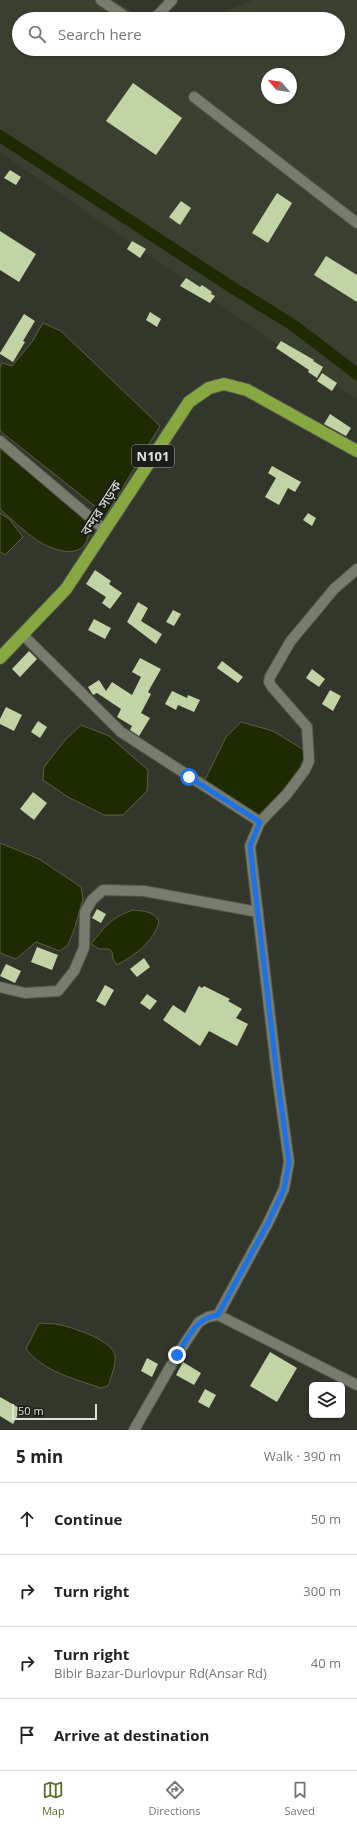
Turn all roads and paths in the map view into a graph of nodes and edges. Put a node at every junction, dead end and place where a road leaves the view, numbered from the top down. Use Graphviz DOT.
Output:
graph roads {
  1 [pos="101,0"];
  2 [pos="172,0"];
  3 [pos="119,12"];
  4 [pos="161,12"];
  5 [pos="194,97"];
  6 [pos="357,223"];
  7 [pos="0,441"];
  8 [pos="357,451"];
  9 [pos="105,530"];
  10 [pos="357,569"];
  11 [pos="22,634"];
  12 [pos="0,658"];
  13 [pos="260,822"];
  14 [pos="258,912"];
  15 [pos="0,987"];
  16 [pos="218,1315"];
  17 [pos="357,1385"];
  18 [pos="134,1430"];
  1 -- 3 [label="street"];
  2 -- 4 [label="street"];
  5 -- 6 [label="street"];
  7 -- 9 [label="street"];
  8 -- 9 [label="highway, বন্দর সড়ক / N101"];
  9 -- 11 [label="highway, বন্দর সড়ক / N101"];
  10 -- 13 [label="street"];
  11 -- 12 [label="highway, বন্দর সড়ক / N101"];
  11 -- 13 [label="street"];
  13 -- 14 [label="street"];
  14 -- 15 [label="street"];
  14 -- 16 [label="street"];
  16 -- 17 [label="street"];
  16 -- 18 [label="street"];
}
